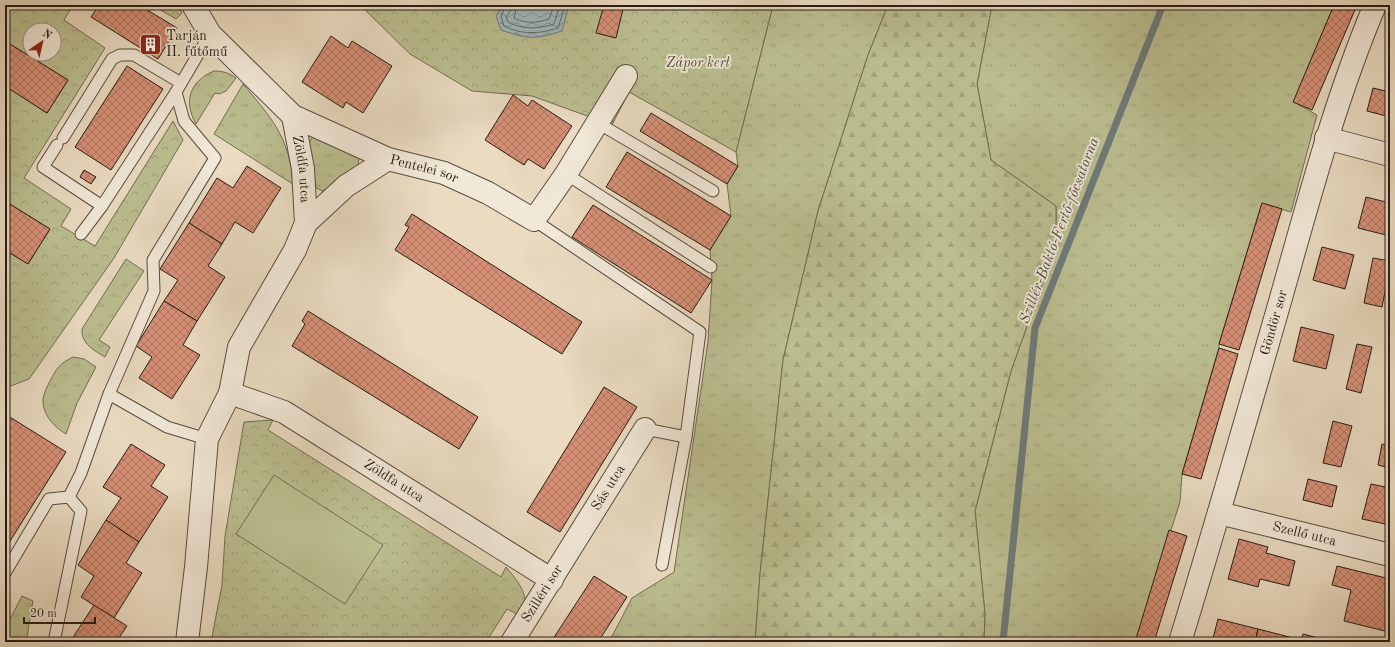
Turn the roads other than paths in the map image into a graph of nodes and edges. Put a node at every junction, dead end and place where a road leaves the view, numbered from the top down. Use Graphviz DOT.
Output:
graph roads {
  1 [pos="193,5"];
  2 [pos="1375,5"];
  3 [pos="210,34"];
  4 [pos="626,76"];
  5 [pos="178,88"];
  6 [pos="293,116"];
  7 [pos="598,123"];
  8 [pos="1326,138"];
  9 [pos="1390,155"];
  10 [pos="388,159"];
  11 [pos="566,174"];
  12 [pos="713,191"];
  13 [pos="102,206"];
  14 [pos="534,220"];
  15 [pos="306,223"];
  16 [pos="81,234"];
  17 [pos="711,267"];
  18 [pos="230,392"];
  19 [pos="109,394"];
  20 [pos="645,429"];
  21 [pos="686,437"];
  22 [pos="207,439"];
  23 [pos="69,497"];
  24 [pos="1219,513"];
  25 [pos="573,546"];
  26 [pos="1390,555"];
  27 [pos="662,565"];
  28 [pos="5,573"];
  29 [pos="552,580"];
  30 [pos="54,642"];
  31 [pos="187,642"];
  32 [pos="512,642"];
  33 [pos="1180,642"];
  1 -- 3 [label="street, Pentelei sor"];
  2 -- 8 [label="street, Göndör sor"];
  3 -- 5 [label="lane"];
  3 -- 6 [label="street, Pentelei sor"];
  4 -- 7 [label="street"];
  5 -- 13 [label="lane"];
  5 -- 13 [label="lane"];
  5 -- 19 [label="lane"];
  6 -- 10 [label="street, Pentelei sor"];
  6 -- 15 [label="street, Zöldfa utca"];
  7 -- 11 [label="street"];
  7 -- 12 [label="lane"];
  8 -- 9 [label="street"];
  8 -- 24 [label="street, Göndör sor"];
  10 -- 14 [label="street, Pentelei sor"];
  10 -- 15 [label="street, Zöldfa utca"];
  11 -- 14 [label="street"];
  11 -- 17 [label="lane"];
  13 -- 16 [label="lane"];
  14 -- 21 [label="lane"];
  15 -- 18 [label="street, Zöldfa utca"];
  18 -- 22 [label="street, Zöldfa utca"];
  18 -- 29 [label="street, Zöldfa utca"];
  19 -- 22 [label="lane"];
  19 -- 23 [label="lane"];
  20 -- 21 [label="lane"];
  20 -- 25 [label="street, Sás utca"];
  21 -- 27 [label="lane"];
  22 -- 31 [label="street, Zöldfa utca"];
  23 -- 28 [label="lane"];
  23 -- 30 [label="lane"];
  24 -- 26 [label="street, Szellő utca"];
  24 -- 33 [label="street, Göndör sor"];
  25 -- 29 [label="street, Szilléri sor"];
  29 -- 32 [label="street, Szilléri sor"];
}
